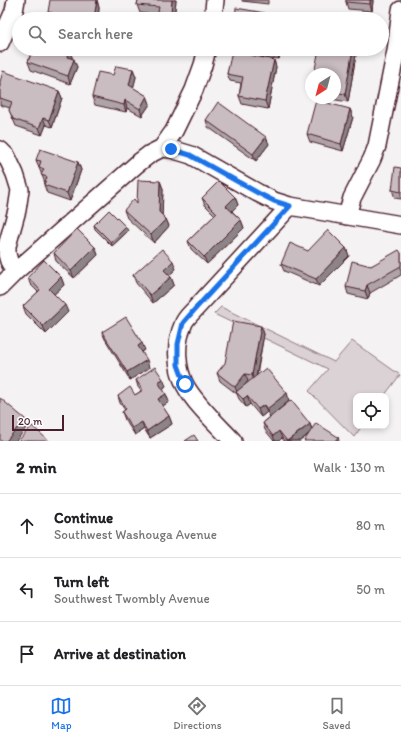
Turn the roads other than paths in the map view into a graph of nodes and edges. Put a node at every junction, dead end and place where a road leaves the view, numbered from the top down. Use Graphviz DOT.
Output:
graph roads {
  1 [pos="16,0"];
  2 [pos="215,0"];
  3 [pos="401,10"];
  4 [pos="14,12"];
  5 [pos="214,12"];
  6 [pos="12,16"];
  7 [pos="0,43"];
  8 [pos="205,56"];
  9 [pos="162,148"];
  10 [pos="0,150"];
  11 [pos="290,206"];
  12 [pos="347,216"];
  13 [pos="401,226"];
  14 [pos="15,272"];
  15 [pos="0,287"];
  16 [pos="233,441"];
  1 -- 4 [label="street"];
  2 -- 5 [label="street"];
  3 -- 12 [label="street"];
  6 -- 7 [label="street"];
  8 -- 9 [label="street"];
  9 -- 11 [label="street"];
  9 -- 14 [label="street"];
  10 -- 14 [label="street"];
  11 -- 12 [label="street"];
  11 -- 16 [label="street"];
  12 -- 13 [label="street"];
  14 -- 15 [label="street"];
}
